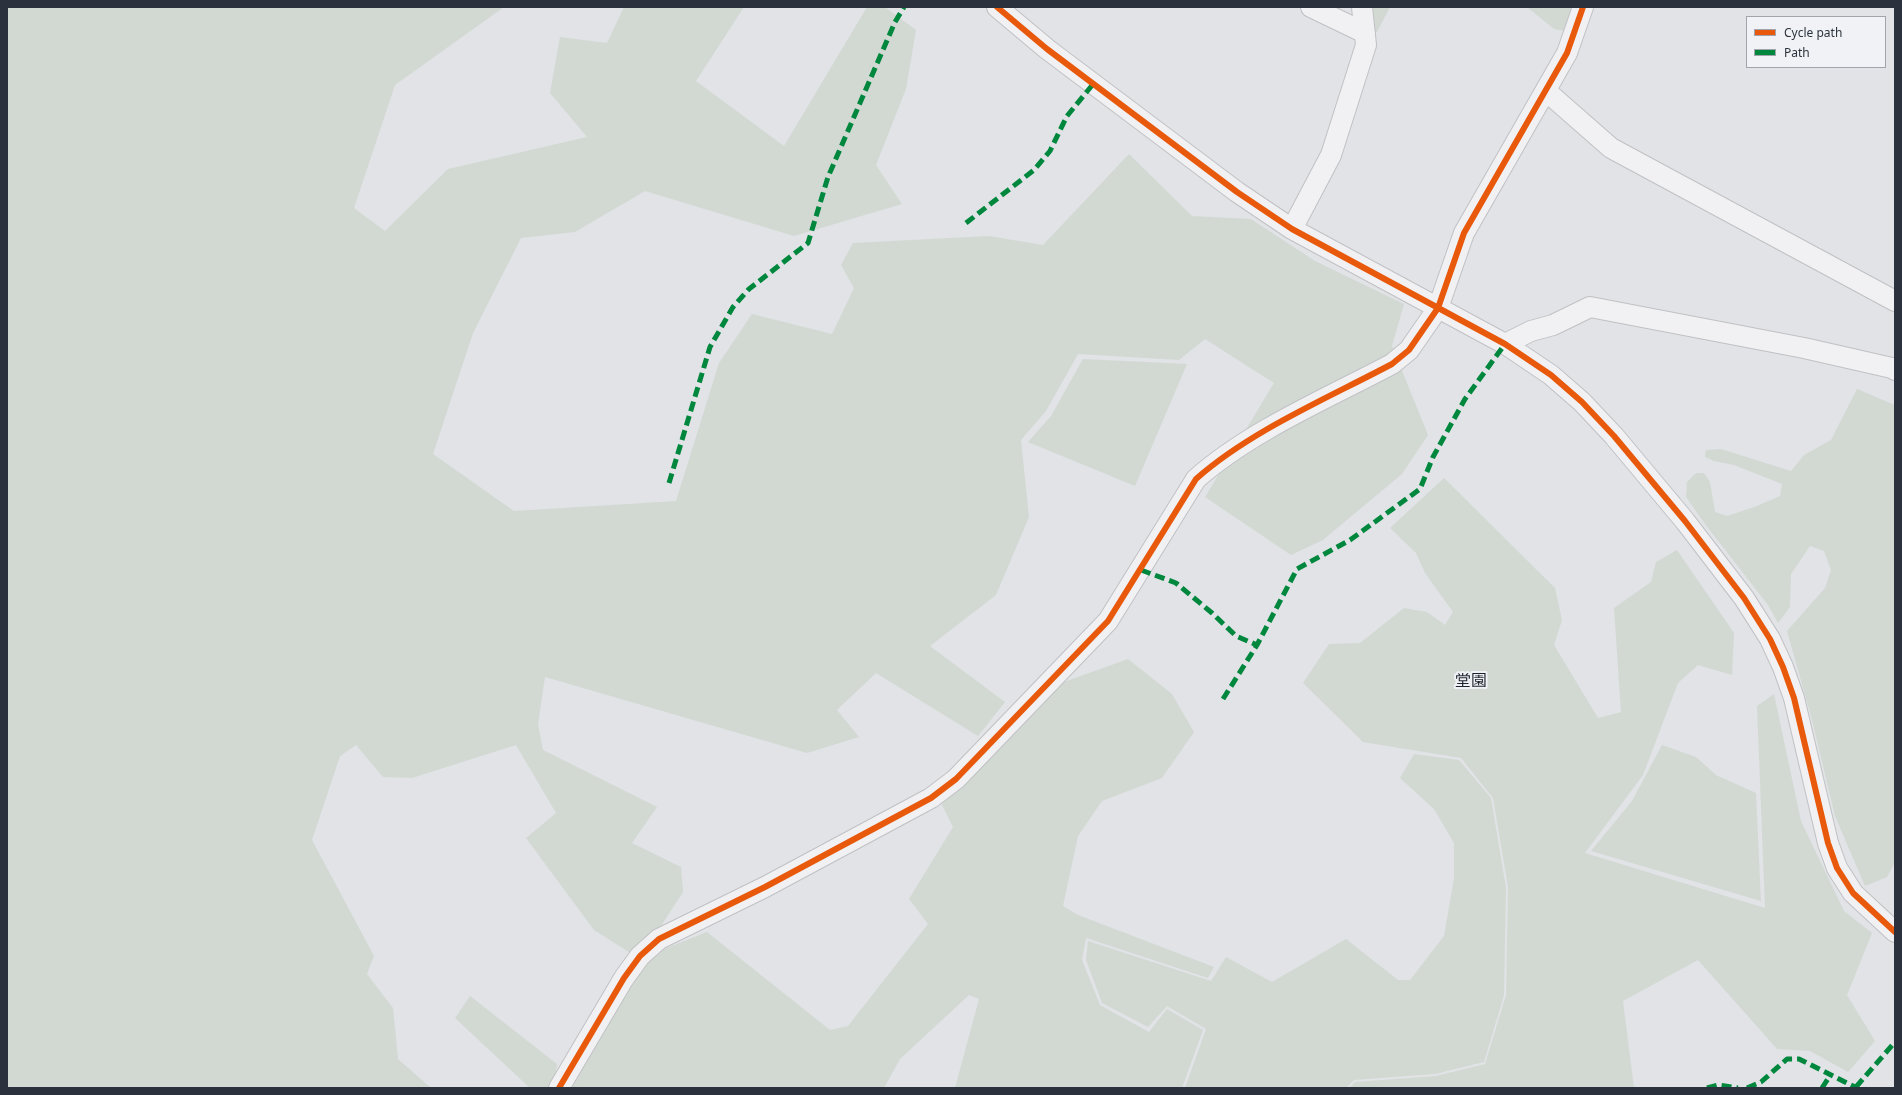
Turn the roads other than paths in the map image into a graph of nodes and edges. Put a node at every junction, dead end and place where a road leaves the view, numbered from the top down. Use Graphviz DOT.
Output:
graph roads {
  1 [pos="997,7"];
  2 [pos="1311,7"];
  3 [pos="1362,7"];
  4 [pos="1583,7"];
  5 [pos="1365,33"];
  6 [pos="1546,91"];
  7 [pos="1292,229"];
  8 [pos="1895,302"];
  9 [pos="1438,308"];
  10 [pos="1505,344"];
  11 [pos="1894,367"];
  12 [pos="1895,932"];
  13 [pos="559,1088"];
  1 -- 7 [label="street"];
  2 -- 5 [label="street"];
  3 -- 5 [label="street"];
  4 -- 6 [label="street"];
  5 -- 7 [label="street"];
  6 -- 8 [label="street"];
  6 -- 9 [label="street"];
  7 -- 9 [label="street"];
  9 -- 10 [label="street"];
  9 -- 13 [label="street"];
  10 -- 11 [label="street"];
  10 -- 12 [label="street"];
}
